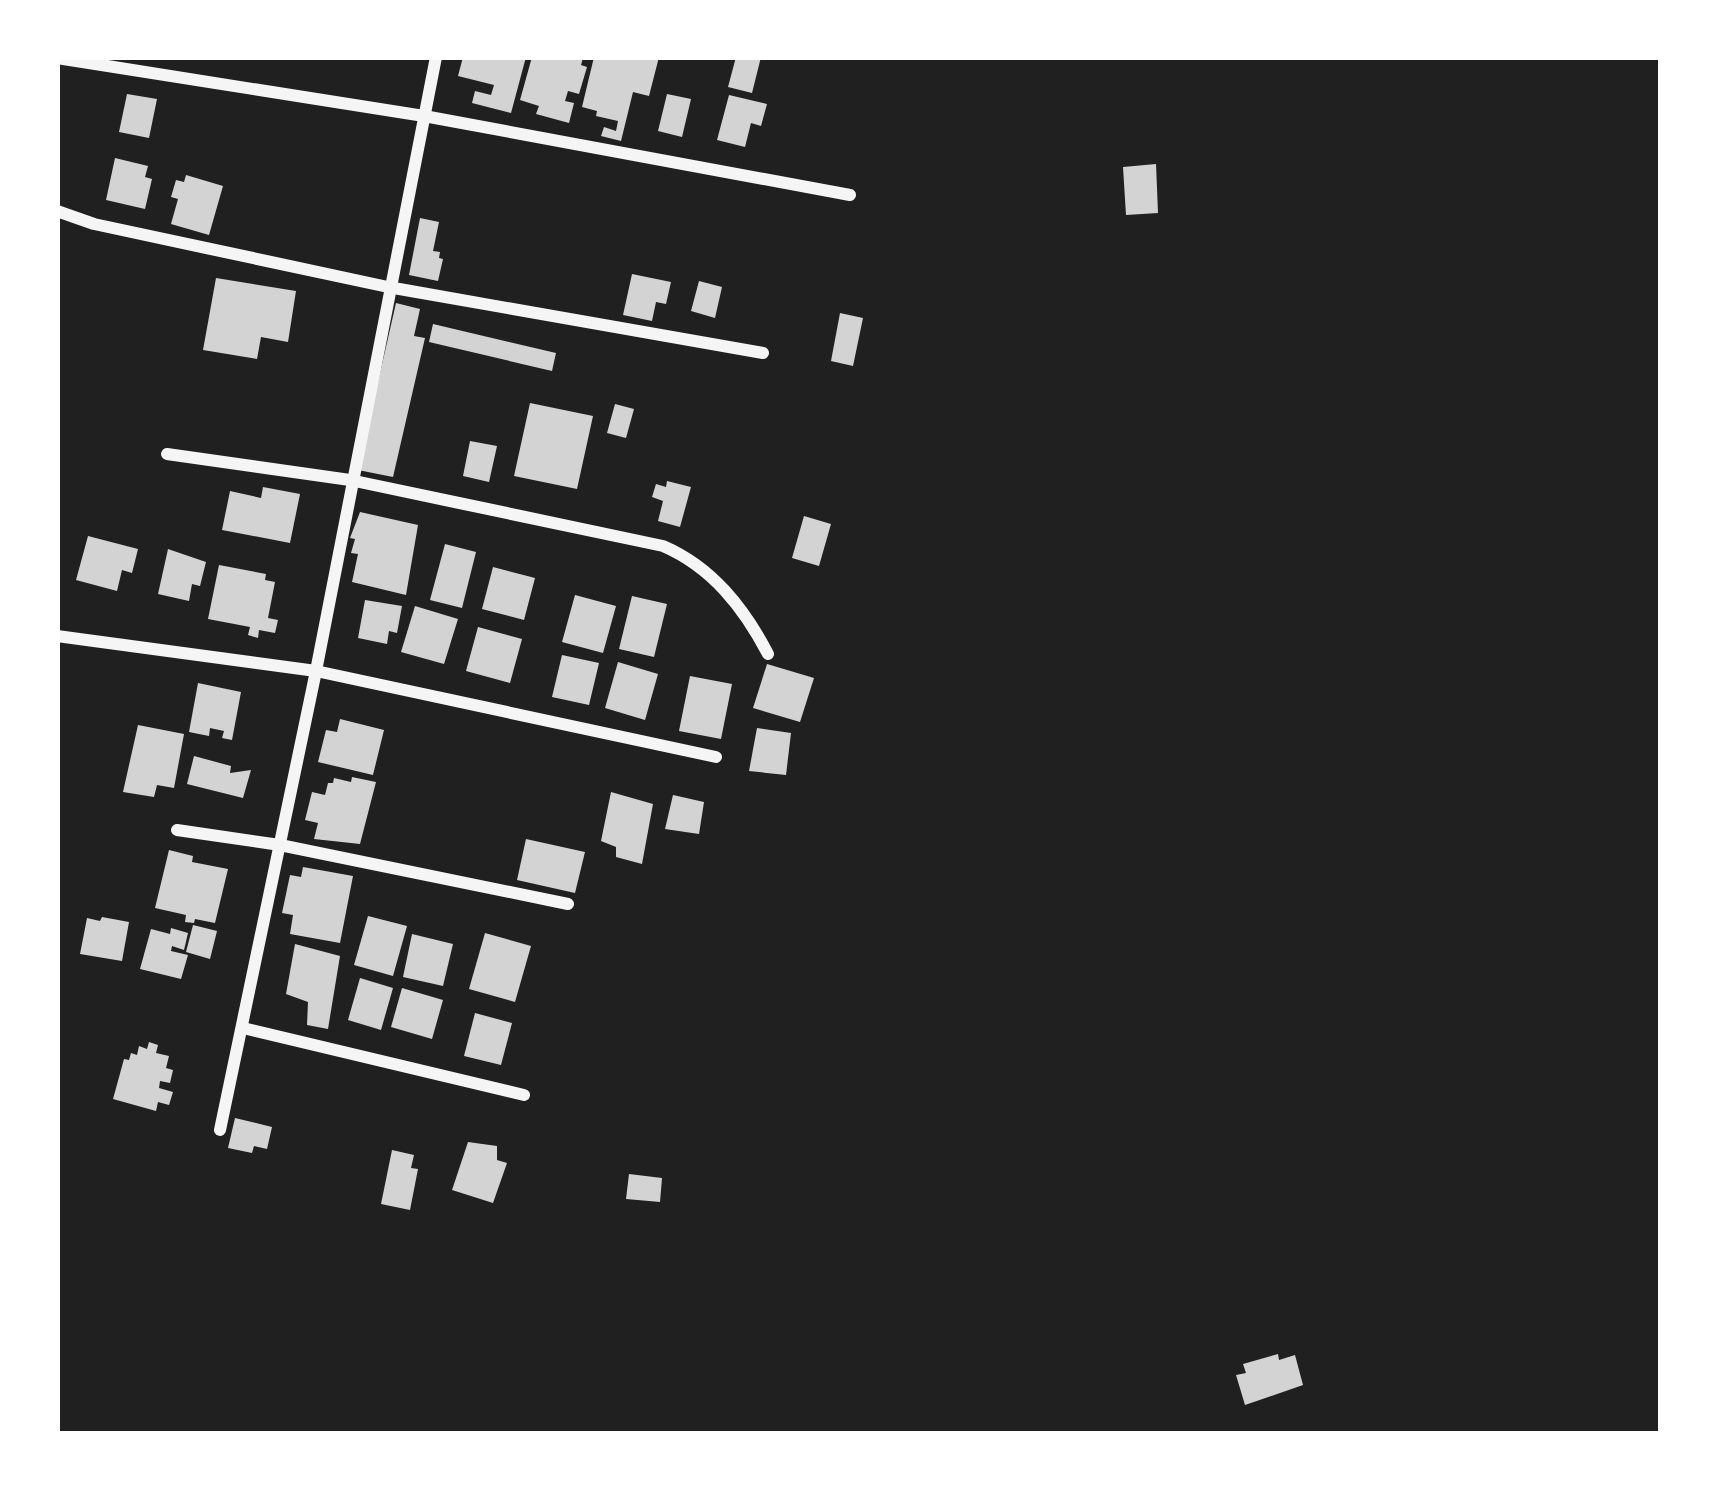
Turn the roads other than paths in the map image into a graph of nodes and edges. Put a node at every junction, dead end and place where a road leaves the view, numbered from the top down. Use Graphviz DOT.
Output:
graph roads {
  1 [pos="436,57"];
  2 [pos="57,58"];
  3 [pos="424,116"];
  4 [pos="850,195"];
  5 [pos="57,211"];
  6 [pos="388,287"];
  7 [pos="764,353"];
  8 [pos="166,454"];
  9 [pos="350,480"];
  10 [pos="57,636"];
  11 [pos="768,654"];
  12 [pos="316,671"];
  13 [pos="716,758"];
  14 [pos="177,830"];
  15 [pos="280,844"];
  16 [pos="568,904"];
  17 [pos="243,1028"];
  18 [pos="524,1095"];
  19 [pos="220,1130"];
  1 -- 3 [label="street"];
  2 -- 3 [label="street"];
  3 -- 4 [label="street"];
  3 -- 6 [label="street"];
  5 -- 6 [label="street"];
  6 -- 7 [label="street"];
  6 -- 9 [label="street"];
  8 -- 9 [label="street"];
  9 -- 11 [label="street"];
  9 -- 12 [label="street"];
  10 -- 12 [label="street"];
  12 -- 13 [label="street"];
  12 -- 15 [label="street"];
  14 -- 15 [label="street"];
  15 -- 16 [label="street"];
  15 -- 17 [label="street"];
  17 -- 18 [label="street"];
  17 -- 19 [label="street"];
}
